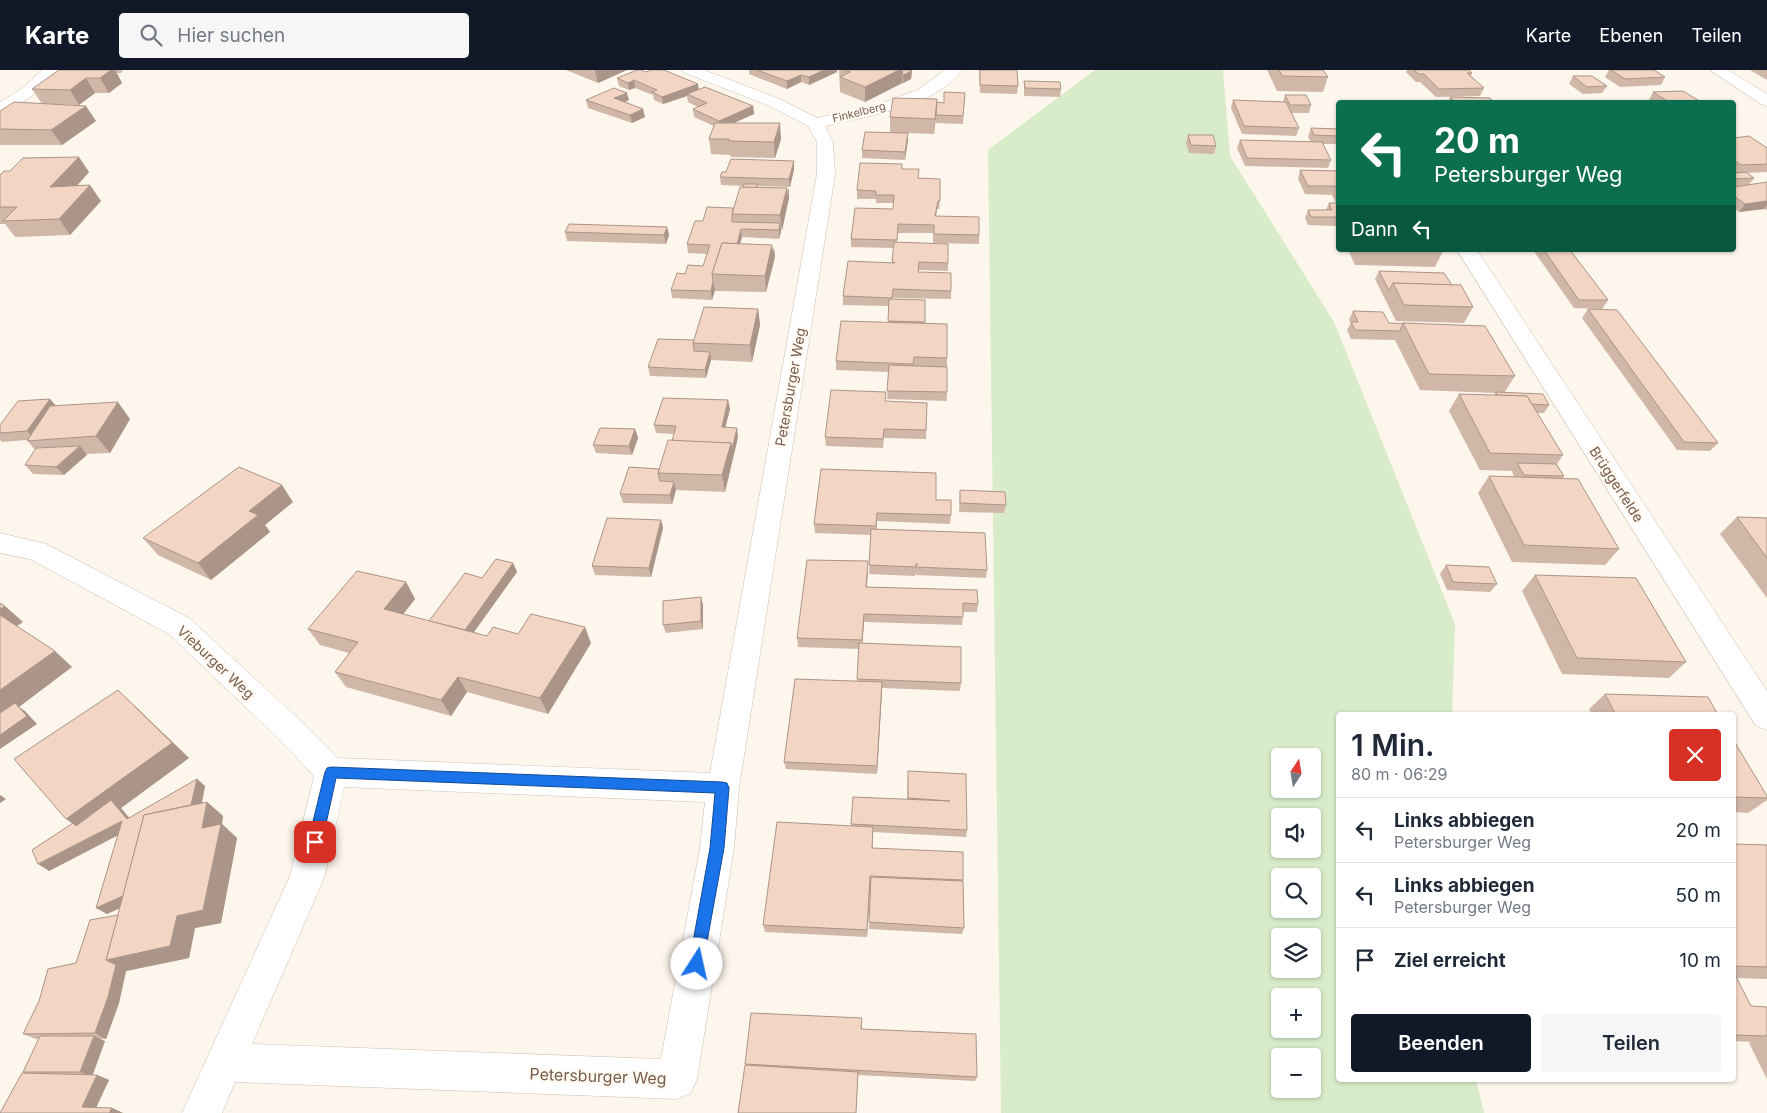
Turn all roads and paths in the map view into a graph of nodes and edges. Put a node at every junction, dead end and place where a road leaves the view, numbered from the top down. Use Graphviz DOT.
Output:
graph roads {
  1 [pos="51,70"];
  2 [pos="690,70"];
  3 [pos="954,70"];
  4 [pos="1718,70"];
  5 [pos="1767,101"];
  6 [pos="0,109"];
  7 [pos="815,123"];
  8 [pos="1468,252"];
  9 [pos="0,544"];
  10 [pos="1767,717"];
  11 [pos="331,772"];
  12 [pos="722,788"];
  13 [pos="224,1062"];
  14 [pos="202,1113"];
  1 -- 6 [label="street"];
  2 -- 7 [label="street"];
  3 -- 7 [label="street, Finkelberg"];
  4 -- 5 [label="street"];
  7 -- 12 [label="street, Petersburger Weg"];
  8 -- 10 [label="street, Brüggerfelde"];
  9 -- 11 [label="street, Vieburger Weg"];
  11 -- 12 [label="street"];
  11 -- 13 [label="street"];
  12 -- 13 [label="street, Petersburger Weg"];
  13 -- 14 [label="street"];
}
